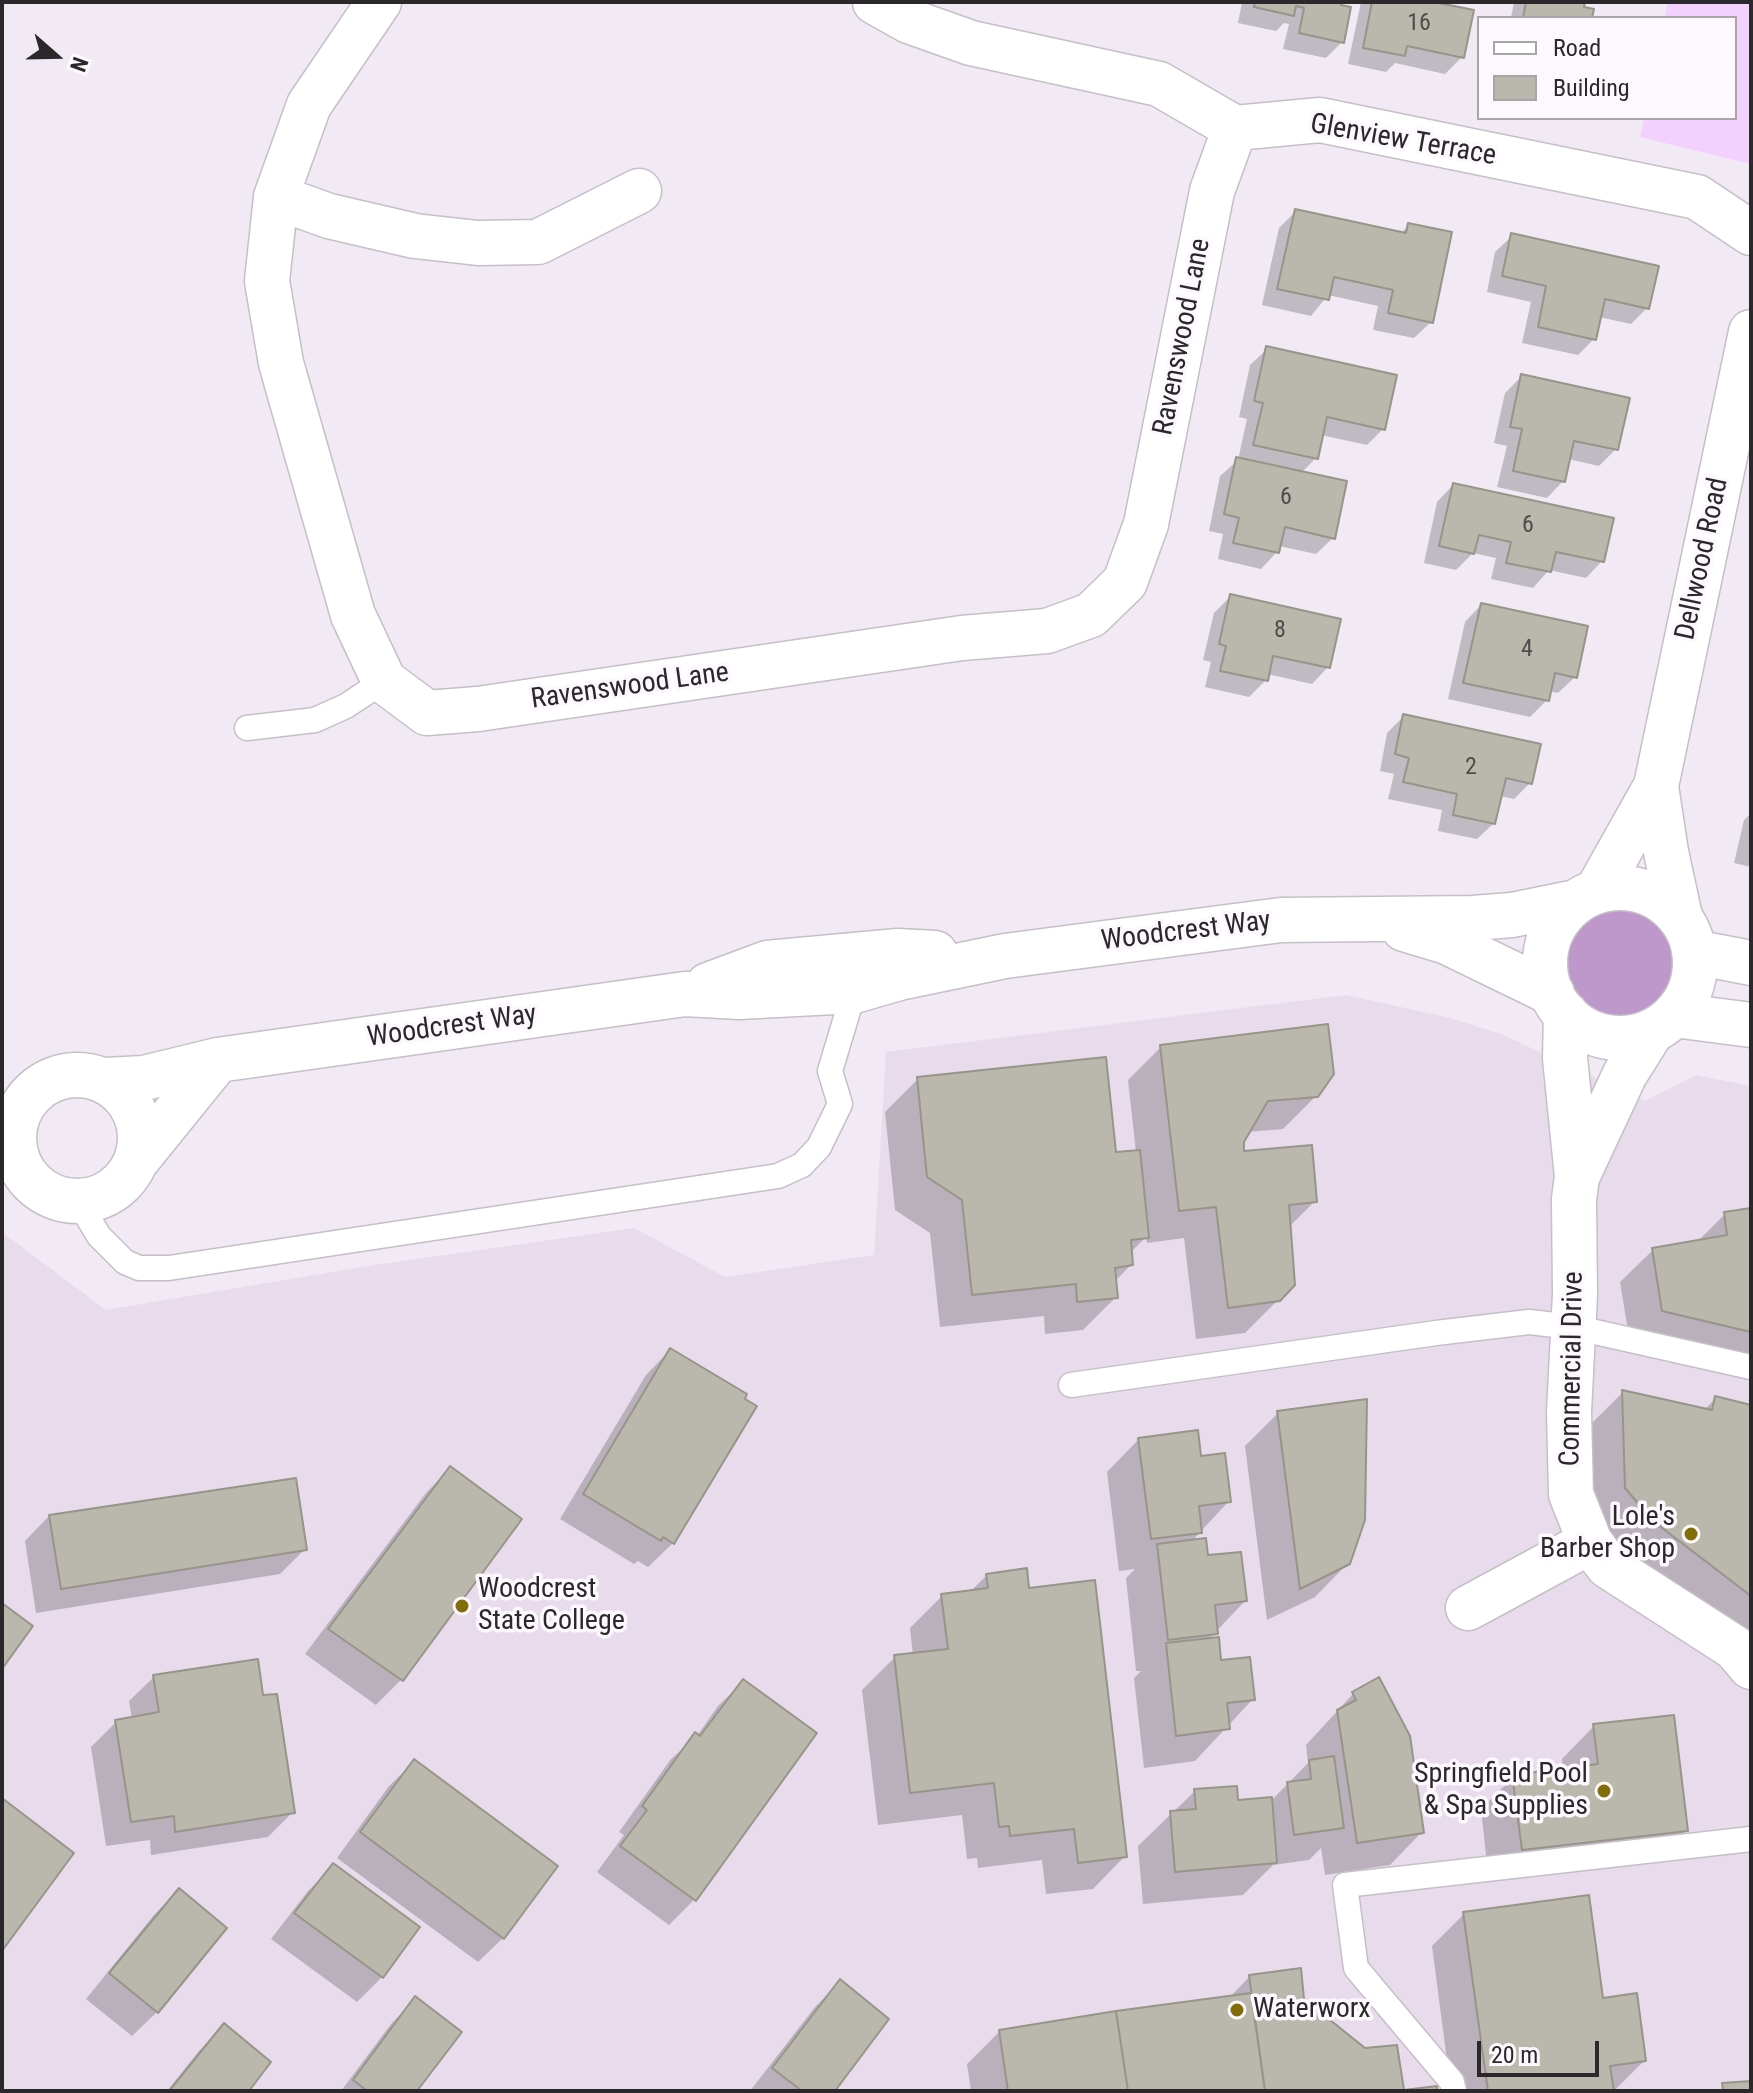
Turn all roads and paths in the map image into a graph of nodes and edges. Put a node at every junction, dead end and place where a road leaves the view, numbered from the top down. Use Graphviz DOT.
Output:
graph roads {
  1 [pos="379,2"];
  2 [pos="875,2"];
  3 [pos="1235,128"];
  4 [pos="639,191"];
  5 [pos="276,197"];
  6 [pos="1751,233"];
  7 [pos="1751,332"];
  8 [pos="384,681"];
  9 [pos="247,728"];
  10 [pos="1656,786"];
  11 [pos="1587,896"];
  12 [pos="1368,918"];
  13 [pos="1687,935"];
  14 [pos="1005,956"];
  15 [pos="1751,963"];
  16 [pos="854,991"];
  17 [pos="685,994"];
  18 [pos="1559,1004"];
  19 [pos="1663,1023"];
  20 [pos="1751,1025"];
  21 [pos="218,1060"];
  22 [pos="105,1080"];
  23 [pos="15,1101"];
  24 [pos="137,1160"];
  25 [pos="1577,1177"];
  26 [pos="2,1178"];
  27 [pos="60,1196"];
  28 [pos="1573,1327"];
  29 [pos="1751,1367"];
  30 [pos="1071,1385"];
  31 [pos="1590,1542"];
  32 [pos="1468,1608"];
  33 [pos="1751,1667"];
  34 [pos="1751,1839"];
  35 [pos="1454,2091"];
  1 -- 5 [label="street, Ravenswood Lane"];
  2 -- 3 [label="street"];
  3 -- 6 [label="street, Glenview Terrace"];
  3 -- 8 [label="street, Ravenswood Lane"];
  4 -- 5 [label="street"];
  5 -- 8 [label="street, Ravenswood Lane"];
  7 -- 10 [label="street, Dellwood Road"];
  8 -- 9 [label="lane"];
  10 -- 11 [label="street, Dellwood Road"];
  10 -- 13 [label="street, Dellwood Road"];
  11 -- 12 [label="street, Woodcrest Way"];
  11 -- 13 [label="street"];
  11 -- 18 [label="street"];
  12 -- 14 [label="street, Woodcrest Way"];
  12 -- 18 [label="street, Woodcrest Way"];
  13 -- 15 [label="street"];
  13 -- 19 [label="street"];
  14 -- 16 [label="street, Woodcrest Way"];
  14 -- 17 [label="street, Woodcrest Way"];
  16 -- 17 [label="street, Woodcrest Way"];
  16 -- 27 [label="lane"];
  17 -- 21 [label="street, Woodcrest Way"];
  18 -- 19 [label="street"];
  18 -- 25 [label="street, Commercial Drive"];
  19 -- 20 [label="street"];
  19 -- 25 [label="street, Commercial Drive"];
  21 -- 22 [label="street, Woodcrest Way"];
  21 -- 24 [label="street"];
  22 -- 23 [label="street"];
  22 -- 24 [label="street"];
  23 -- 27 [label="street"];
  24 -- 27 [label="street"];
  25 -- 28 [label="street, Commercial Drive"];
  26 -- 27 [label="street"];
  28 -- 29 [label="lane"];
  28 -- 30 [label="lane"];
  28 -- 31 [label="street, Commercial Drive"];
  31 -- 32 [label="street"];
  31 -- 33 [label="street, Commercial Drive"];
  34 -- 35 [label="lane"];
}
